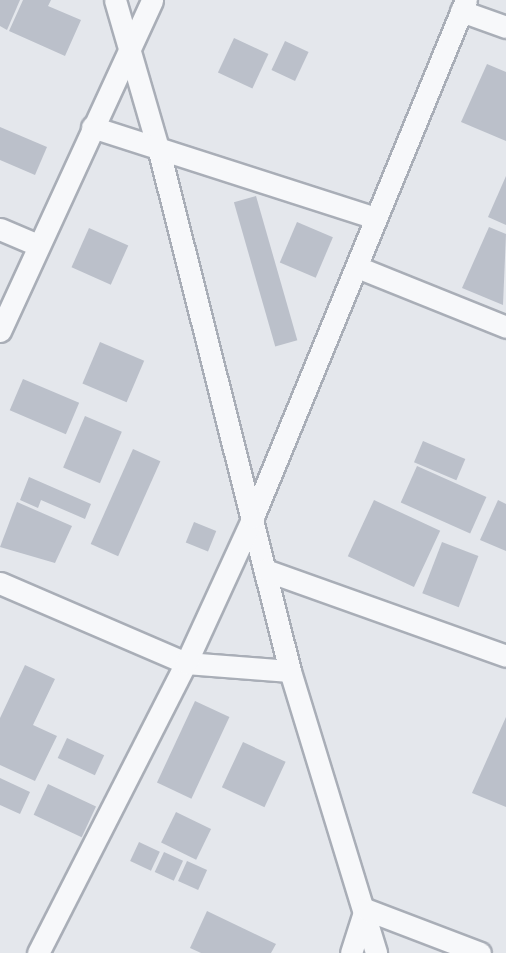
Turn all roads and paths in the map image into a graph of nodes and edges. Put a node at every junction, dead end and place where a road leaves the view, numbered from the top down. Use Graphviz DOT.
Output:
graph roads {
  1 [pos="115,0"];
  2 [pos="153,0"];
  3 [pos="463,6"];
  4 [pos="506,27"];
  5 [pos="129,49"];
  6 [pos="92,127"];
  7 [pos="159,151"];
  8 [pos="375,218"];
  9 [pos="0,229"];
  10 [pos="36,244"];
  11 [pos="357,267"];
  12 [pos="506,327"];
  13 [pos="0,331"];
  14 [pos="253,517"];
  15 [pos="265,570"];
  16 [pos="0,583"];
  17 [pos="506,656"];
  18 [pos="186,663"];
  19 [pos="290,671"];
  20 [pos="365,909"];
  21 [pos="38,953"];
  22 [pos="351,953"];
  23 [pos="376,953"];
  24 [pos="480,953"];
  1 -- 5 [label="street"];
  2 -- 5 [label="street"];
  3 -- 4 [label="street"];
  3 -- 8 [label="street"];
  5 -- 6 [label="street"];
  5 -- 7 [label="street"];
  6 -- 7 [label="street"];
  6 -- 10 [label="street"];
  7 -- 8 [label="street"];
  7 -- 14 [label="street"];
  8 -- 11 [label="street"];
  9 -- 10 [label="street"];
  10 -- 13 [label="street"];
  11 -- 12 [label="street"];
  11 -- 14 [label="street"];
  14 -- 15 [label="street"];
  14 -- 18 [label="street"];
  15 -- 17 [label="street"];
  15 -- 19 [label="street"];
  16 -- 18 [label="street"];
  18 -- 19 [label="street"];
  18 -- 21 [label="street"];
  19 -- 20 [label="street"];
  20 -- 22 [label="street"];
  20 -- 23 [label="street"];
  20 -- 24 [label="street"];
}
